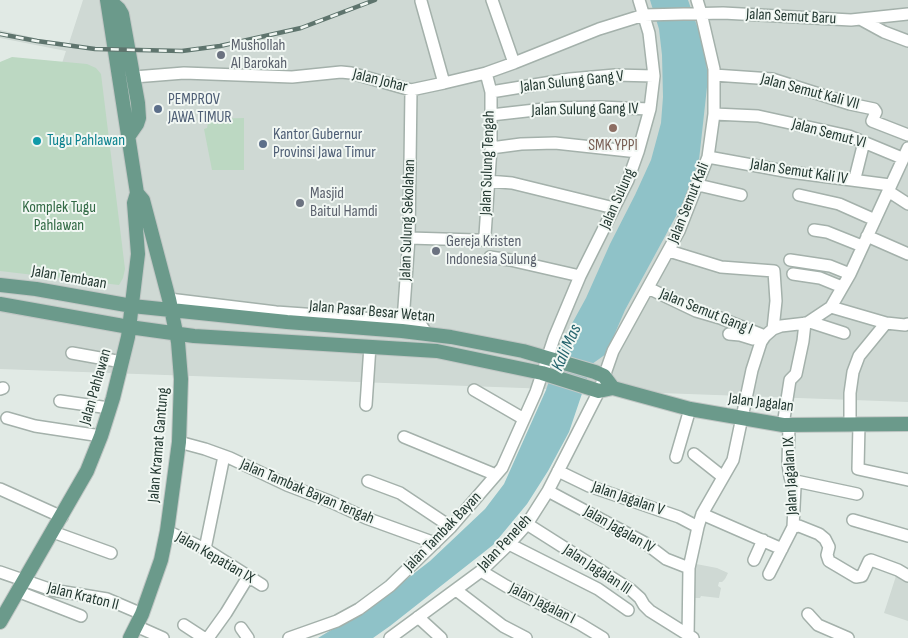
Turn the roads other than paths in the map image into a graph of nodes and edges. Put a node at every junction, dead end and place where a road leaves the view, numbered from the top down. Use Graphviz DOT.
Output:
graph roads {
  1 [pos="107,0"];
  2 [pos="492,0"];
  3 [pos="639,0"];
  4 [pos="697,0"];
  5 [pos="421,1"];
  6 [pos="697,13"];
  7 [pos="908,14"];
  8 [pos="649,15"];
  9 [pos="862,20"];
  10 [pos="908,42"];
  11 [pos="514,63"];
  12 [pos="486,72"];
  13 [pos="714,75"];
  14 [pos="654,76"];
  15 [pos="134,77"];
  16 [pos="444,84"];
  17 [pos="411,90"];
  18 [pos="491,92"];
  19 [pos="650,110"];
  20 [pos="714,114"];
  21 [pos="491,115"];
  22 [pos="908,135"];
  23 [pos="128,137"];
  24 [pos="864,142"];
  25 [pos="491,148"];
  26 [pos="638,152"];
  27 [pos="905,153"];
  28 [pos="708,157"];
  29 [pos="856,174"];
  30 [pos="488,181"];
  31 [pos="698,185"];
  32 [pos="889,188"];
  33 [pos="137,194"];
  34 [pos="741,195"];
  35 [pos="799,195"];
  36 [pos="908,204"];
  37 [pos="614,208"];
  38 [pos="875,220"];
  39 [pos="814,230"];
  40 [pos="409,238"];
  41 [pos="864,241"];
  42 [pos="669,251"];
  43 [pos="908,254"];
  44 [pos="490,257"];
  45 [pos="790,260"];
  46 [pos="793,274"];
  47 [pos="850,274"];
  48 [pos="580,276"];
  49 [pos="0,285"];
  50 [pos="842,287"];
  51 [pos="648,288"];
  52 [pos="0,304"];
  53 [pos="170,305"];
  54 [pos="132,306"];
  55 [pos="830,307"];
  56 [pos="307,319"];
  57 [pos="403,321"];
  58 [pos="807,322"];
  59 [pos="886,323"];
  60 [pos="908,324"];
  61 [pos="129,327"];
  62 [pos="176,333"];
  63 [pos="844,333"];
  64 [pos="427,334"];
  65 [pos="729,334"];
  66 [pos="766,336"];
  67 [pos="370,346"];
  68 [pos="503,347"];
  69 [pos="72,353"];
  70 [pos="551,359"];
  71 [pos="122,362"];
  72 [pos="500,365"];
  73 [pos="600,374"];
  74 [pos="546,375"];
  75 [pos="614,388"];
  76 [pos="593,389"];
  77 [pos="474,390"];
  78 [pos="60,401"];
  79 [pos="366,405"];
  80 [pos="109,408"];
  81 [pos="690,409"];
  82 [pos="7,418"];
  83 [pos="524,419"];
  84 [pos="741,419"];
  85 [pos="908,424"];
  86 [pos="786,425"];
  87 [pos="855,425"];
  88 [pos="101,436"];
  89 [pos="404,437"];
  90 [pos="179,442"];
  91 [pos="694,454"];
  92 [pos="224,456"];
  93 [pos="676,457"];
  94 [pos="558,471"];
  95 [pos="496,475"];
  96 [pos="723,477"];
  97 [pos="791,480"];
  98 [pos="908,480"];
  99 [pos="368,481"];
  100 [pos="0,490"];
  101 [pos="548,491"];
  102 [pos="857,494"];
  103 [pos="702,514"];
  104 [pos="62,517"];
  105 [pos="853,520"];
  106 [pos="527,524"];
  107 [pos="698,526"];
  108 [pos="451,527"];
  109 [pos="792,527"];
  110 [pos="167,531"];
  111 [pos="53,532"];
  112 [pos="908,536"];
  113 [pos="763,540"];
  114 [pos="435,543"];
  115 [pos="509,544"];
  116 [pos="205,549"];
  117 [pos="782,549"];
  118 [pos="111,553"];
  119 [pos="754,560"];
  120 [pos="689,568"];
  121 [pos="481,571"];
  122 [pos="0,572"];
  123 [pos="770,574"];
  124 [pos="908,576"];
  125 [pos="248,577"];
  126 [pos="262,585"];
  127 [pos="20,586"];
  128 [pos="456,590"];
  129 [pos="628,610"];
  130 [pos="808,614"];
  131 [pos="81,616"];
  132 [pos="418,617"];
  133 [pos="0,622"];
  134 [pos="184,625"];
  135 [pos="136,626"];
  136 [pos="241,628"];
  137 [pos="690,637"];
  138 [pos="163,638"];
  139 [pos="204,638"];
  140 [pos="208,638"];
  141 [pos="248,638"];
  142 [pos="289,638"];
  143 [pos="390,638"];
  144 [pos="441,638"];
  145 [pos="526,638"];
  146 [pos="603,638"];
  147 [pos="848,638"];
  1 -- 15 [label="main road, Jalan Pahlawan"];
  1 -- 23 [label="main road, Jalan Pahlawan"];
  2 -- 11 [label="street"];
  3 -- 8 [label="street, Jalan Sulung"];
  4 -- 6 [label="street, Jalan Semut Kali"];
  5 -- 16 [label="street"];
  6 -- 8 [label="street, Jalan Semut Baru"];
  6 -- 9 [label="street, Jalan Semut Baru"];
  6 -- 13 [label="street, Jalan Semut Kali"];
  7 -- 9 [label="street, Jalan Semut Baru"];
  8 -- 11 [label="street, Jalan Johar"];
  8 -- 14 [label="street, Jalan Sulung"];
  9 -- 10 [label="street"];
  11 -- 12 [label="street, Jalan Johar"];
  12 -- 16 [label="street, Jalan Johar"];
  12 -- 18 [label="street, Jalan Sulung Tengah"];
  13 -- 20 [label="street, Jalan Semut Kali"];
  13 -- 22 [label="street, Jalan Semut Kali VII"];
  14 -- 18 [label="street, Jalan Sulung Gang V"];
  14 -- 19 [label="street, Jalan Sulung"];
  15 -- 17 [label="street, Jalan Johar"];
  15 -- 23 [label="main road, Jalan Pahlawan"];
  16 -- 17 [label="street, Jalan Johar"];
  17 -- 40 [label="street, Jalan Sulung Sekolahan"];
  18 -- 21 [label="street, Jalan Sulung Tengah"];
  19 -- 21 [label="street, Jalan Sulung Gang IV"];
  19 -- 26 [label="street, Jalan Sulung"];
  20 -- 24 [label="street, Jalan Semut VI"];
  20 -- 28 [label="street, Jalan Semut Kali"];
  21 -- 25 [label="street, Jalan Sulung Tengah"];
  23 -- 33 [label="main road, Jalan Pahlawan"];
  24 -- 27 [label="street, Jalan Semut VI"];
  24 -- 29 [label="street"];
  25 -- 26 [label="street"];
  25 -- 30 [label="street, Jalan Sulung Tengah"];
  26 -- 37 [label="street, Jalan Sulung"];
  27 -- 32 [label="street"];
  28 -- 31 [label="street, Jalan Semut Kali"];
  28 -- 32 [label="street, Jalan Semut Kali IV"];
  30 -- 37 [label="street"];
  30 -- 40 [label="street, Jalan Sulung Tengah"];
  31 -- 34 [label="street"];
  31 -- 42 [label="street, Jalan Semut Kali"];
  32 -- 36 [label="street"];
  32 -- 38 [label="street"];
  33 -- 53 [label="main road, Jalan Kramat Gantung"];
  33 -- 54 [label="main road, Jalan Pahlawan"];
  35 -- 38 [label="street"];
  37 -- 48 [label="street, Jalan Sulung"];
  38 -- 41 [label="street"];
  39 -- 41 [label="street"];
  40 -- 57 [label="street, Jalan Sulung Sekolahan"];
  41 -- 43 [label="street"];
  41 -- 47 [label="street"];
  42 -- 51 [label="street, Jalan Semut Kali"];
  42 -- 66 [label="street"];
  44 -- 48 [label="street"];
  45 -- 47 [label="street"];
  46 -- 50 [label="street"];
  47 -- 50 [label="street"];
  48 -- 70 [label="street, Jalan Sulung"];
  49 -- 54 [label="main road, Jalan Tembaan"];
  50 -- 55 [label="street"];
  51 -- 66 [label="street, Jalan Semut Gang I"];
  51 -- 73 [label="street, Jalan Semut Kali"];
  52 -- 61 [label="main road"];
  53 -- 54 [label="main road, Jalan Pasar Besar Wetan"];
  53 -- 56 [label="main road, Jalan Pasar Besar Wetan"];
  53 -- 62 [label="main road, Jalan Kramat Gantung"];
  54 -- 61 [label="main road, Jalan Pahlawan"];
  55 -- 58 [label="street"];
  55 -- 59 [label="street"];
  56 -- 57 [label="street"];
  56 -- 64 [label="main road, Jalan Pasar Besar Wetan"];
  57 -- 64 [label="street"];
  58 -- 63 [label="street"];
  58 -- 66 [label="street"];
  58 -- 86 [label="street, Jalan Jagalan IX"];
  59 -- 60 [label="street"];
  59 -- 87 [label="street"];
  61 -- 62 [label="main road, Jalan Pasar Besar Wetan"];
  61 -- 71 [label="main road, Jalan Pahlawan"];
  62 -- 67 [label="main road, Jalan Pasar Besar Wetan"];
  62 -- 90 [label="main road, Jalan Kramat Gantung"];
  64 -- 68 [label="main road, Jalan Pasar Besar Wetan"];
  65 -- 66 [label="street"];
  66 -- 84 [label="street"];
  67 -- 72 [label="main road, Jalan Pasar Besar Wetan"];
  67 -- 79 [label="street"];
  68 -- 70 [label="main road, Jalan Pasar Besar Wetan"];
  68 -- 72 [label="main road"];
  69 -- 71 [label="street"];
  70 -- 73 [label="main road, Jalan Pasar Besar Wetan"];
  70 -- 74 [label="street, Jalan Sulung"];
  71 -- 80 [label="main road, Jalan Pahlawan"];
  72 -- 74 [label="main road, Jalan Pasar Besar Wetan"];
  73 -- 75 [label="main road"];
  73 -- 76 [label="street, Jalan Semut Kali"];
  74 -- 76 [label="main road, Jalan Pasar Besar Wetan"];
  74 -- 83 [label="street, Jalan Tambak Bayan"];
  75 -- 76 [label="main road, Jalan Jagalan"];
  75 -- 81 [label="main road, Jalan Jagalan"];
  76 -- 94 [label="street, Jalan Peneleh"];
  77 -- 83 [label="street"];
  78 -- 80 [label="street"];
  80 -- 88 [label="main road, Jalan Pahlawan"];
  81 -- 84 [label="main road, Jalan Jagalan"];
  81 -- 93 [label="street"];
  82 -- 88 [label="street"];
  83 -- 95 [label="street, Jalan Tambak Bayan"];
  84 -- 86 [label="main road, Jalan Jagalan"];
  84 -- 96 [label="street"];
  85 -- 87 [label="main road, Jalan Jagalan"];
  86 -- 87 [label="main road, Jalan Jagalan"];
  86 -- 97 [label="street, Jalan Jagalan IX"];
  87 -- 98 [label="street"];
  88 -- 104 [label="main road, Jalan Pahlawan"];
  89 -- 95 [label="street"];
  90 -- 92 [label="street, Jalan Tambak Bayan Tengah"];
  90 -- 110 [label="main road, Jalan Kramat Gantung"];
  91 -- 96 [label="street"];
  92 -- 114 [label="street, Jalan Tambak Bayan Tengah"];
  92 -- 116 [label="street"];
  94 -- 101 [label="street, Jalan Peneleh"];
  94 -- 107 [label="street, Jalan Jagalan V"];
  95 -- 108 [label="street, Jalan Tambak Bayan"];
  96 -- 103 [label="street"];
  97 -- 102 [label="street"];
  97 -- 109 [label="street, Jalan Jagalan IX"];
  99 -- 108 [label="street"];
  100 -- 104 [label="street"];
  101 -- 106 [label="street, Jalan Peneleh"];
  101 -- 120 [label="street, Jalan Jagalan IV"];
  103 -- 107 [label="street"];
  103 -- 113 [label="street"];
  104 -- 111 [label="main road, Jalan Pahlawan"];
  105 -- 112 [label="street"];
  106 -- 115 [label="street, Jalan Peneleh"];
  106 -- 137 [label="street, Jalan Jagalan III"];
  107 -- 120 [label="street"];
  108 -- 114 [label="street, Jalan Tambak Bayan"];
  109 -- 117 [label="street"];
  109 -- 124 [label="street"];
  110 -- 116 [label="street, Jalan Kepatian IX"];
  110 -- 135 [label="main road, Jalan Kramat Gantung"];
  111 -- 118 [label="street"];
  111 -- 127 [label="main road, Jalan Pahlawan"];
  113 -- 117 [label="street"];
  113 -- 119 [label="street"];
  114 -- 142 [label="street, Jalan Tambak Bayan"];
  115 -- 121 [label="street, Jalan Peneleh"];
  115 -- 129 [label="street"];
  116 -- 125 [label="street, Jalan Kepatian IX"];
  117 -- 123 [label="street"];
  120 -- 137 [label="street"];
  121 -- 128 [label="street, Jalan Peneleh"];
  121 -- 146 [label="street, Jalan Jagalan I"];
  122 -- 127 [label="street"];
  125 -- 126 [label="street, Jalan Kepatian IX"];
  125 -- 140 [label="street"];
  127 -- 131 [label="street"];
  127 -- 133 [label="main road, Jalan Pahlawan"];
  127 -- 135 [label="street, Jalan Kraton II"];
  128 -- 132 [label="street, Jalan Peneleh"];
  128 -- 145 [label="street"];
  130 -- 147 [label="street"];
  132 -- 143 [label="street, Jalan Peneleh"];
  132 -- 144 [label="street"];
  134 -- 139 [label="street"];
  135 -- 138 [label="street, Jalan Kraton II"];
  136 -- 141 [label="street"];
}
